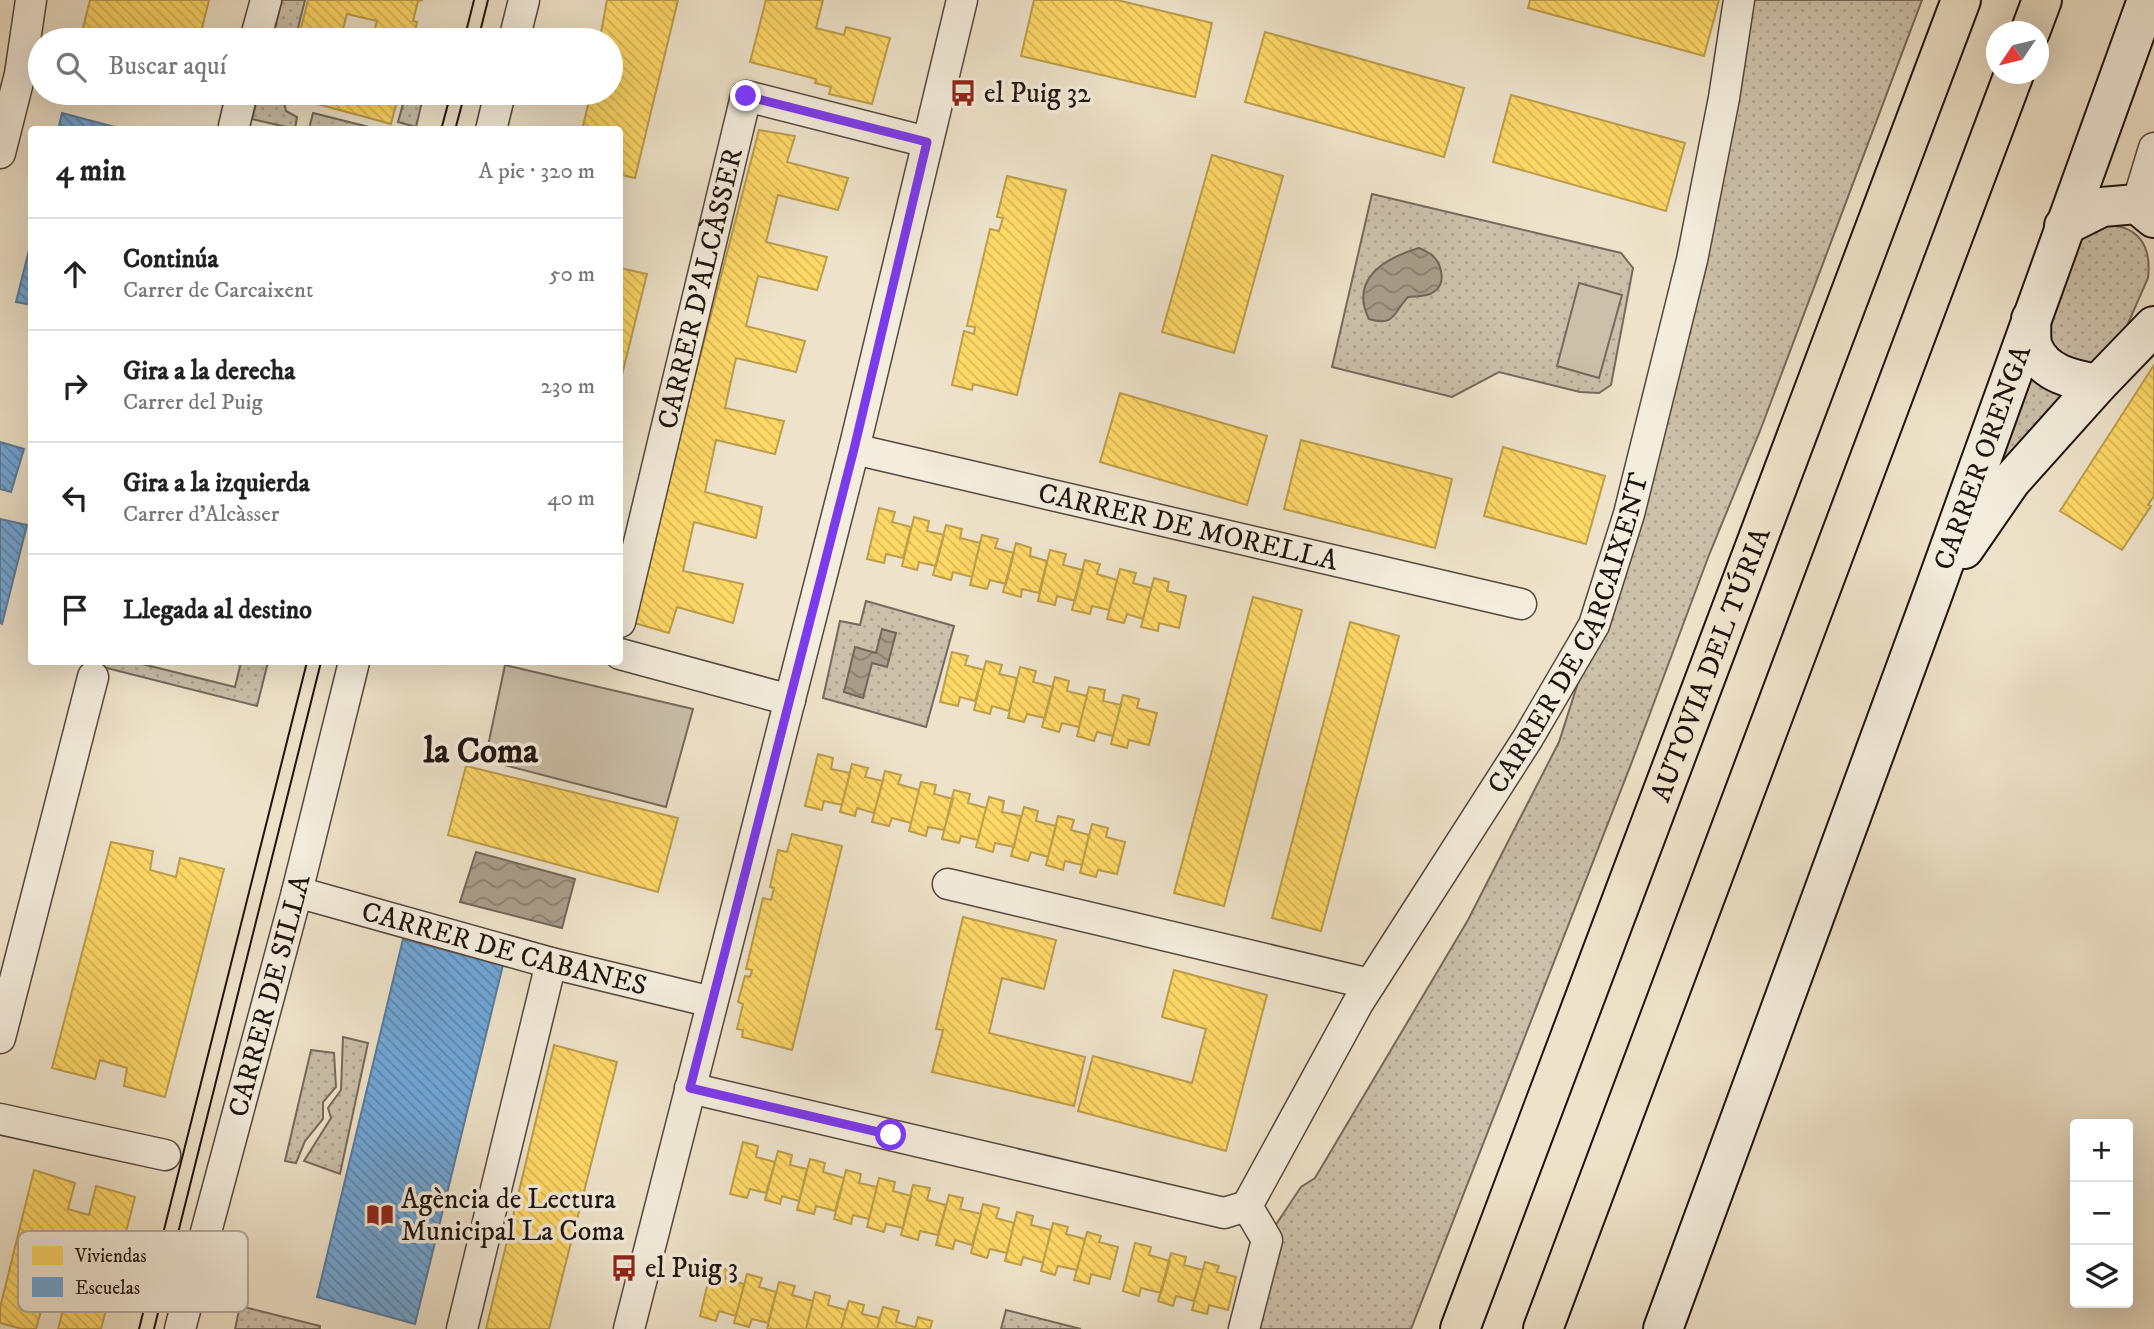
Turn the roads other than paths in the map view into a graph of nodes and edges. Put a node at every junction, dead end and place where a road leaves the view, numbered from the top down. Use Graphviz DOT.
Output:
graph roads {
  1 [pos="31,0"];
  2 [pos="266,0"];
  3 [pos="524,0"];
  4 [pos="962,0"];
  5 [pos="1740,0"];
  6 [pos="1961,0"];
  7 [pos="2042,0"];
  8 [pos="2147,0"];
  9 [pos="2034,21"];
  10 [pos="259,28"];
  11 [pos="517,28"];
  12 [pos="2010,84"];
  13 [pos="239,105"];
  14 [pos="497,105"];
  15 [pos="234,126"];
  16 [pos="492,126"];
  17 [pos="927,142"];
  18 [pos="2154,148"];
  19 [pos="0,153"];
  20 [pos="2146,211"];
  21 [pos="2064,226"];
  22 [pos="2031,319"];
  23 [pos="2154,326"];
  24 [pos="2098,384"];
  25 [pos="854,449"];
  26 [pos="1934,591"];
  27 [pos="1521,604"];
  28 [pos="623,609"];
  29 [pos="623,655"];
  30 [pos="353,665"];
  31 [pos="93,677"];
  32 [pos="790,700"];
  33 [pos="948,884"];
  34 [pos="297,892"];
  35 [pos="551,963"];
  36 [pos="1370,984"];
  37 [pos="712,1002"];
  38 [pos="0,1038"];
  39 [pos="690,1088"];
  40 [pos="0,1119"];
  41 [pos="165,1155"];
  42 [pos="1247,1206"];
  43 [pos="206,1231"];
  44 [pos="185,1312"];
  45 [pos="180,1329"];
  46 [pos="462,1329"];
  47 [pos="629,1329"];
  48 [pos="1244,1329"];
  49 [pos="1460,1329"];
  50 [pos="1542,1329"];
  51 [pos="1663,1329"];
  1 -- 19 [label="street"];
  2 -- 10 [label="street"];
  3 -- 11 [label="street"];
  4 -- 17 [label="street"];
  5 -- 36 [label="street, CARRER DE CARCAIXENT"];
  6 -- 49 [label="highway, AUTOVIA DEL TÚRIA"];
  7 -- 9 [label="highway"];
  8 -- 21 [label="street, CARRER ORENGA"];
  12 -- 50 [label="highway"];
  13 -- 15 [label="street"];
  14 -- 16 [label="street"];
  17 -- 25 [label="street"];
  17 -- 28 [label="street, CARRER D'ALCÀSSER"];
  18 -- 20 [label="street"];
  20 -- 21 [label="street"];
  21 -- 22 [label="street, CARRER ORENGA"];
  22 -- 24 [label="street"];
  22 -- 26 [label="street, CARRER ORENGA"];
  23 -- 24 [label="street, CARRER ORENGA"];
  24 -- 26 [label="street, CARRER ORENGA"];
  25 -- 27 [label="street, CARRER DE MORELLA"];
  25 -- 32 [label="street"];
  26 -- 51 [label="street"];
  29 -- 32 [label="street"];
  30 -- 34 [label="street, CARRER DE SILLA"];
  31 -- 38 [label="street"];
  32 -- 37 [label="street"];
  33 -- 36 [label="street"];
  34 -- 35 [label="street, CARRER DE CABANES"];
  34 -- 43 [label="street, CARRER DE SILLA"];
  35 -- 37 [label="street, CARRER DE CABANES"];
  35 -- 46 [label="street"];
  36 -- 42 [label="street, CARRER DE CARCAIXENT"];
  37 -- 39 [label="street"];
  39 -- 42 [label="street"];
  39 -- 47 [label="street"];
  40 -- 41 [label="street"];
  42 -- 48 [label="street"];
  44 -- 45 [label="street, CARRER DE SILLA"];
}
